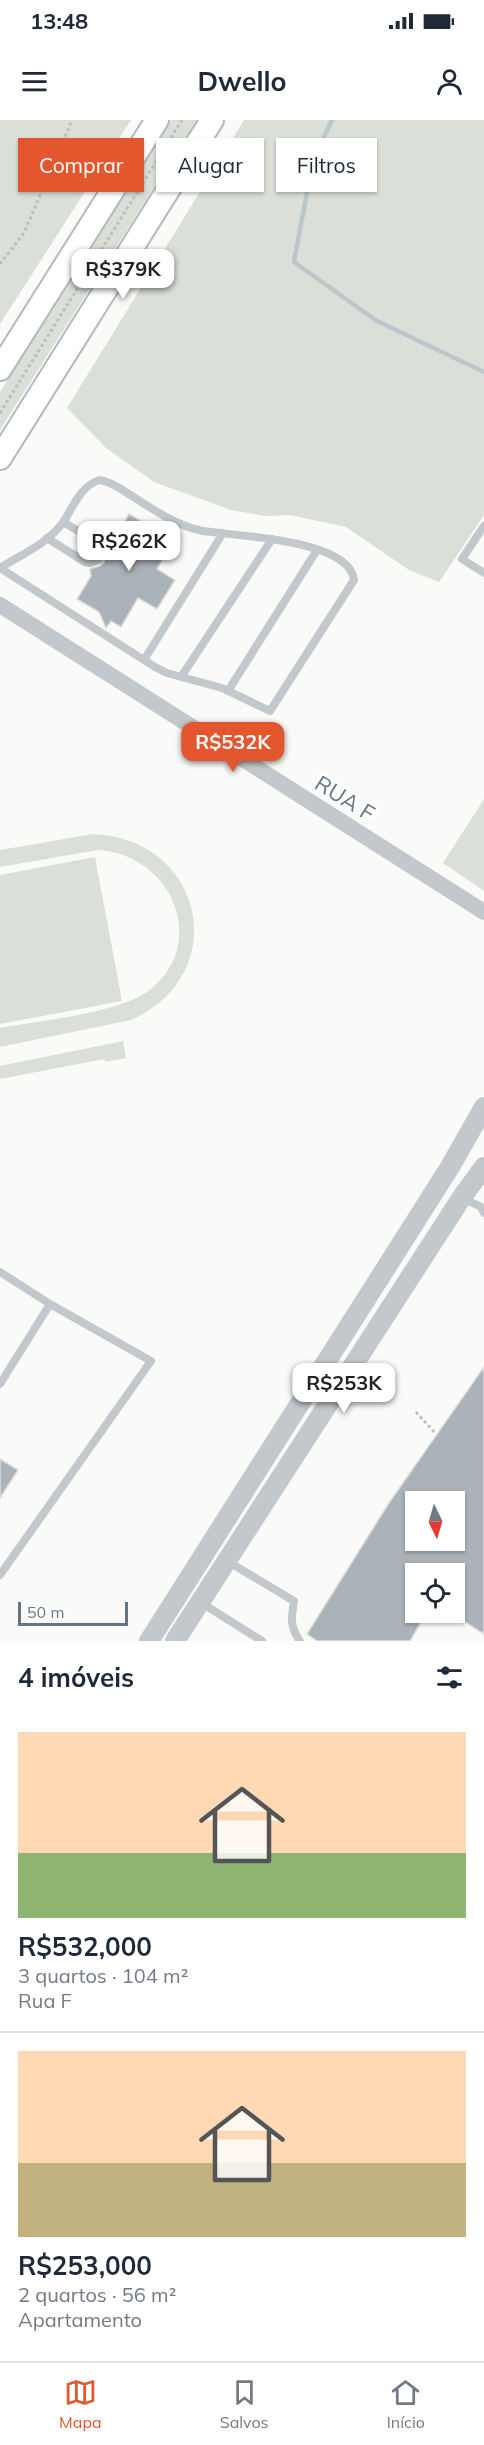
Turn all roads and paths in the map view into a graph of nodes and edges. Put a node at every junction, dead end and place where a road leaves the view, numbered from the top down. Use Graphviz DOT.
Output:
graph roads {
  1 [pos="72,120"];
  2 [pos="157,120"];
  3 [pos="182,120"];
  4 [pos="212,120"];
  5 [pos="0,264"];
  6 [pos="0,369"];
  7 [pos="0,412"];
  8 [pos="0,458"];
  9 [pos="63,522"];
  10 [pos="484,526"];
  11 [pos="223,533"];
  12 [pos="47,538"];
  13 [pos="272,539"];
  14 [pos="317,550"];
  15 [pos="0,568"];
  16 [pos="484,573"];
  17 [pos="0,605"];
  18 [pos="144,660"];
  19 [pos="181,677"];
  20 [pos="228,691"];
  21 [pos="484,912"];
  22 [pos="484,1107"];
  23 [pos="484,1167"];
  24 [pos="462,1197"];
  25 [pos="482,1210"];
  26 [pos="0,1272"];
  27 [pos="50,1304"];
  28 [pos="0,1384"];
  29 [pos="416,1412"];
  30 [pos="436,1434"];
  31 [pos="226,1561"];
  32 [pos="0,1575"];
  33 [pos="200,1602"];
  34 [pos="149,1641"];
  35 [pos="175,1641"];
  36 [pos="262,1641"];
  37 [pos="300,1641"];
  1 -- 5 [label="path"];
  2 -- 6 [label="main road"];
  3 -- 7 [label="path"];
  4 -- 8 [label="main road"];
  9 -- 11 [label="lane"];
  9 -- 12 [label="lane"];
  9 -- 12 [label="lane"];
  10 -- 16 [label="lane"];
  11 -- 13 [label="lane"];
  11 -- 18 [label="lane"];
  12 -- 15 [label="lane"];
  13 -- 14 [label="lane"];
  13 -- 19 [label="lane"];
  14 -- 20 [label="lane"];
  14 -- 20 [label="lane"];
  15 -- 18 [label="lane"];
  17 -- 21 [label="street, RUA F"];
  18 -- 19 [label="lane"];
  19 -- 20 [label="lane"];
  22 -- 34 [label="street"];
  23 -- 24 [label="street"];
  24 -- 25 [label="lane"];
  24 -- 31 [label="street"];
  26 -- 27 [label="lane"];
  27 -- 28 [label="lane"];
  27 -- 32 [label="lane"];
  29 -- 30 [label="path"];
  31 -- 33 [label="street"];
  31 -- 37 [label="lane"];
  33 -- 35 [label="street"];
  33 -- 36 [label="lane"];
}
